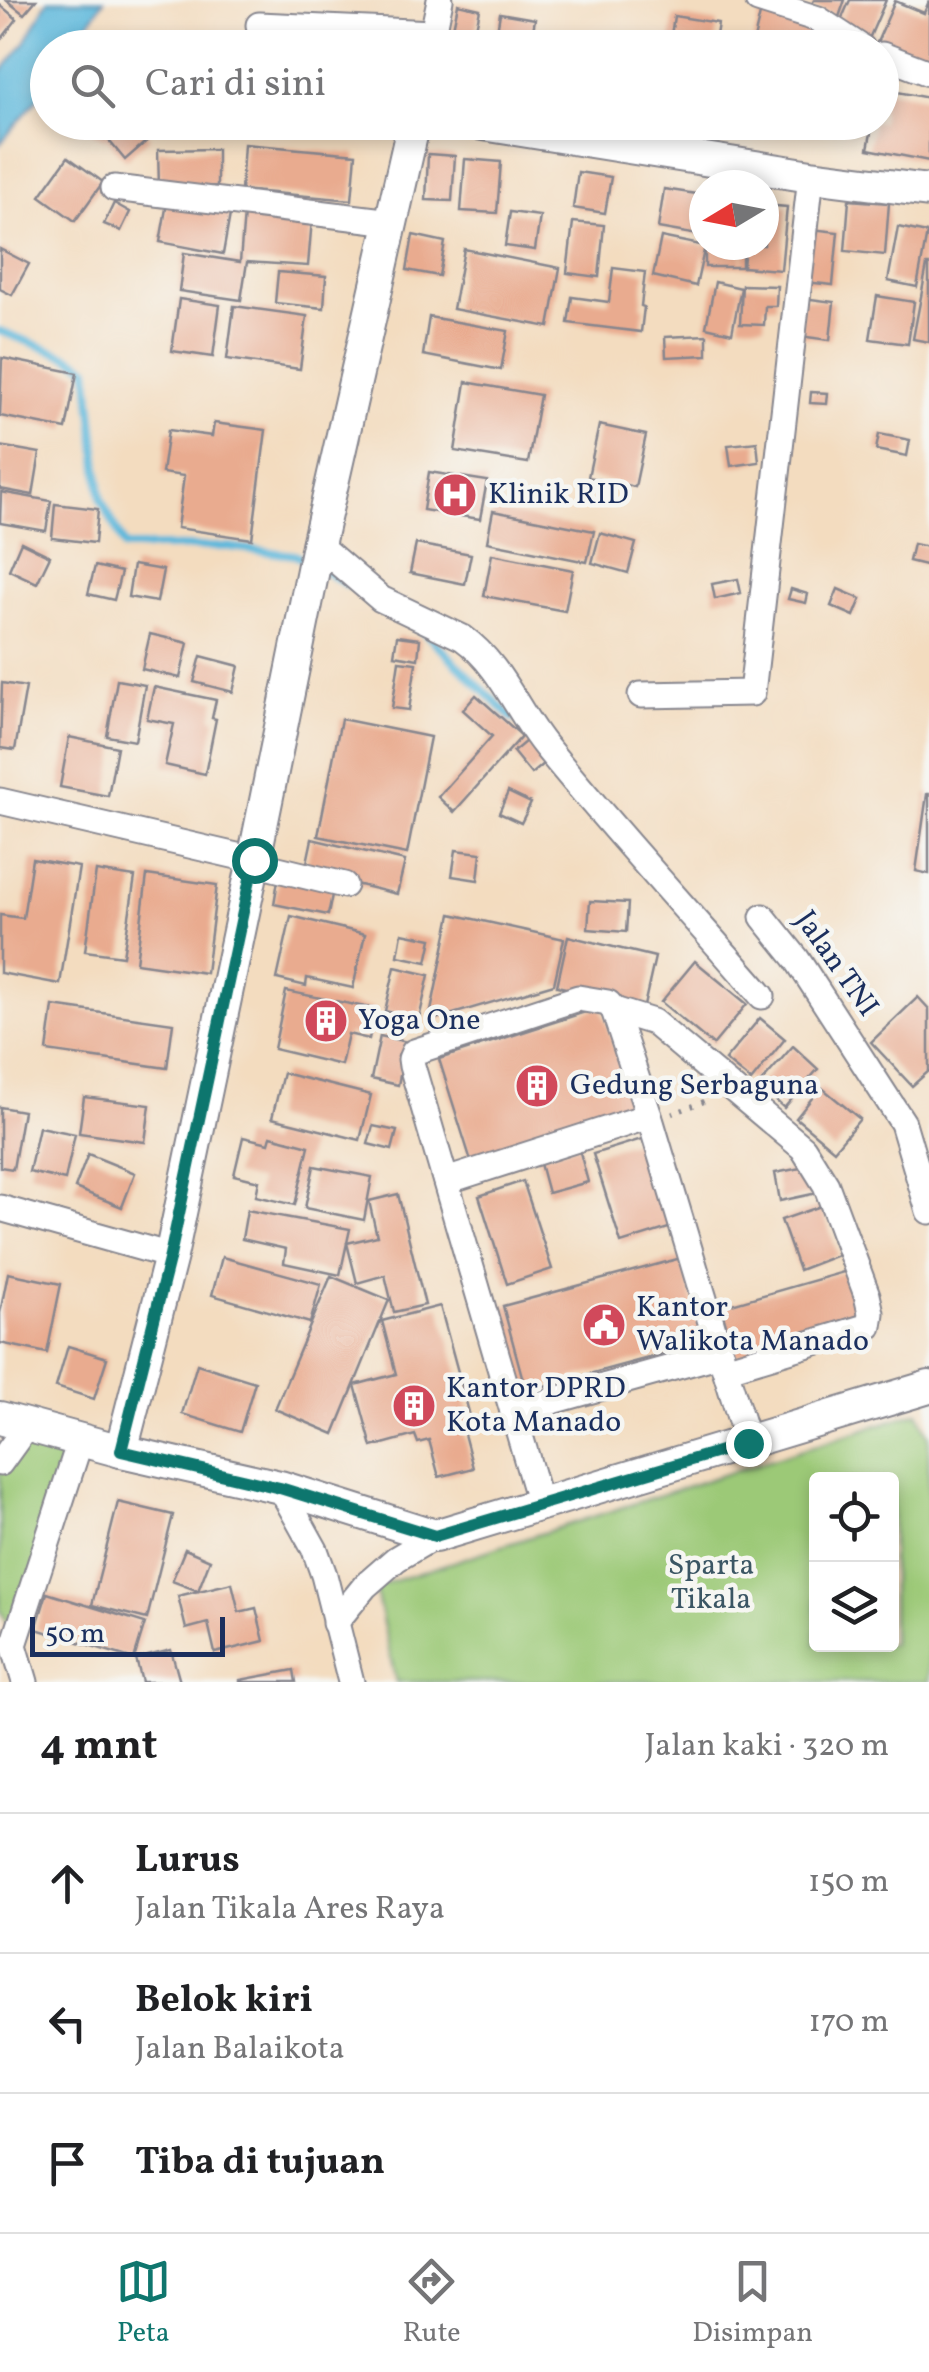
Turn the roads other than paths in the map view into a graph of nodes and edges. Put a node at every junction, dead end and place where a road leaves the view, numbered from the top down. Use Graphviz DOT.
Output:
graph roads {
  1 [pos="440,0"];
  2 [pos="758,0"];
  3 [pos="258,24"];
  4 [pos="323,30"];
  5 [pos="434,30"];
  6 [pos="834,30"];
  7 [pos="899,62"];
  8 [pos="929,74"];
  9 [pos="410,140"];
  10 [pos="584,140"];
  11 [pos="810,176"];
  12 [pos="114,188"];
  13 [pos="929,191"];
  14 [pos="392,222"];
  15 [pos="317,547"];
  16 [pos="641,694"];
  17 [pos="0,801"];
  18 [pos="254,862"];
  19 [pos="344,885"];
  20 [pos="763,917"];
  21 [pos="762,996"];
  22 [pos="614,1010"];
  23 [pos="650,1119"];
  24 [pos="446,1181"];
  25 [pos="0,1208"];
  26 [pos="929,1211"];
  27 [pos="170,1256"];
  28 [pos="723,1362"];
  29 [pos="927,1393"];
  30 [pos="513,1412"];
  31 [pos="13,1422"];
  32 [pos="80,1441"];
  33 [pos="748,1443"];
  34 [pos="121,1451"];
  35 [pos="0,1463"];
  36 [pos="280,1488"];
  37 [pos="540,1504"];
  38 [pos="435,1536"];
  39 [pos="0,1622"];
  40 [pos="335,1623"];
  41 [pos="14,1645"];
  42 [pos="24,1682"];
  43 [pos="351,1682"];
  1 -- 5 [label="street"];
  2 -- 6 [label="street"];
  3 -- 4 [label="street"];
  7 -- 8 [label="street"];
  9 -- 14 [label="main road"];
  10 -- 11 [label="main road"];
  11 -- 13 [label="main road"];
  11 -- 16 [label="street"];
  12 -- 14 [label="street"];
  14 -- 15 [label="main road"];
  15 -- 18 [label="main road"];
  15 -- 21 [label="street"];
  17 -- 18 [label="street"];
  18 -- 19 [label="street"];
  18 -- 27 [label="main road"];
  20 -- 26 [label="street, Jalan TNI"];
  22 -- 23 [label="street"];
  22 -- 24 [label="street"];
  22 -- 28 [label="street"];
  23 -- 24 [label="street"];
  23 -- 28 [label="street"];
  24 -- 30 [label="street"];
  25 -- 27 [label="street"];
  27 -- 34 [label="main road"];
  28 -- 30 [label="street"];
  28 -- 33 [label="street"];
  29 -- 33 [label="main road"];
  30 -- 37 [label="street"];
  31 -- 32 [label="main road"];
  31 -- 35 [label="street"];
  32 -- 34 [label="main road"];
  32 -- 41 [label="street"];
  33 -- 37 [label="main road"];
  34 -- 36 [label="main road"];
  36 -- 38 [label="main road"];
  36 -- 40 [label="street"];
  37 -- 38 [label="main road"];
  38 -- 40 [label="street"];
  39 -- 41 [label="street"];
  40 -- 43 [label="street"];
  41 -- 42 [label="street"];
}
